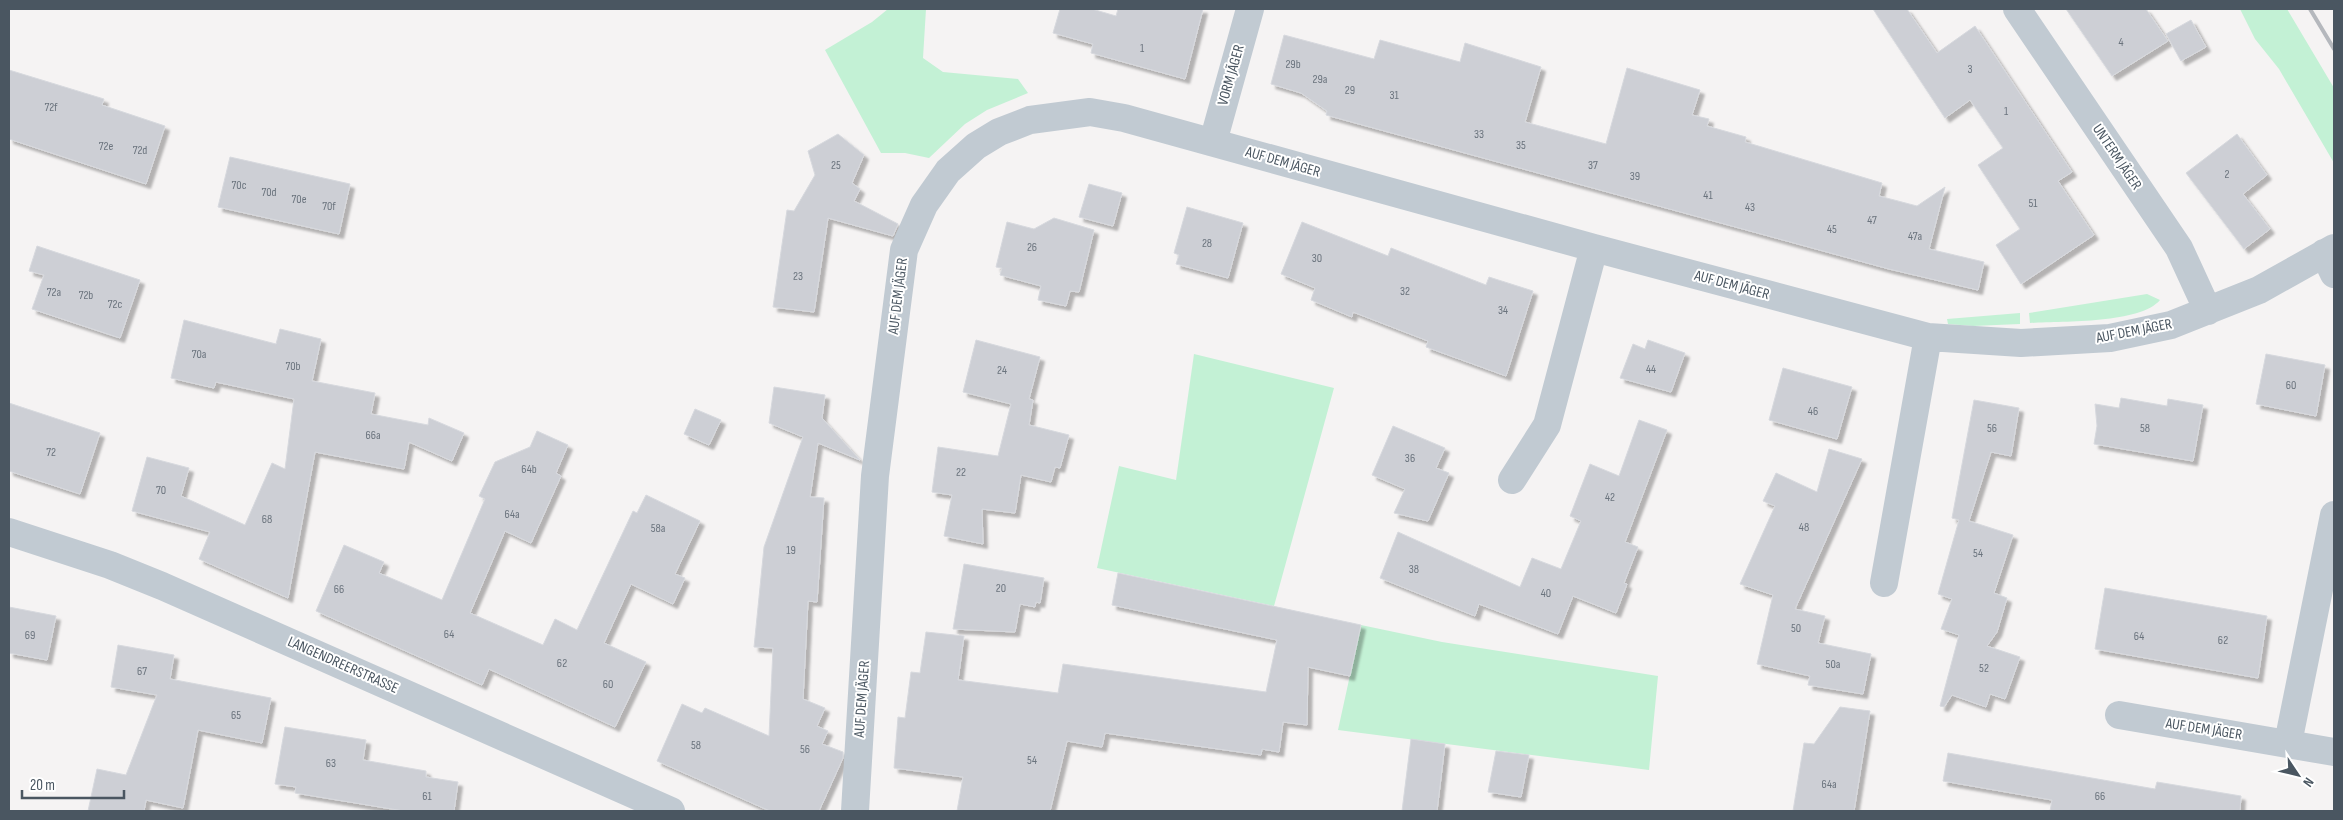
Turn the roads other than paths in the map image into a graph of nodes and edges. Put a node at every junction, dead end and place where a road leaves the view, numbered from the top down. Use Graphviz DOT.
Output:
graph roads {
  1 [pos="1250,9"];
  2 [pos="2017,9"];
  3 [pos="1213,142"];
  4 [pos="1594,248"];
  5 [pos="2331,258"];
  6 [pos="2208,311"];
  7 [pos="1928,337"];
  8 [pos="1512,480"];
  9 [pos="2334,514"];
  10 [pos="9,532"];
  11 [pos="1884,583"];
  12 [pos="2119,715"];
  13 [pos="2288,743"];
  14 [pos="2334,752"];
  15 [pos="671,811"];
  16 [pos="855,811"];
  1 -- 3 [label="street, VORM JÄGER"];
  2 -- 6 [label="street, UNTERM JÄGER"];
  3 -- 4 [label="street, AUF DEM JÄGER"];
  3 -- 16 [label="street, AUF DEM JÄGER"];
  4 -- 7 [label="street, AUF DEM JÄGER"];
  4 -- 8 [label="street"];
  5 -- 6 [label="street, AUF DEM JÄGER"];
  6 -- 7 [label="street, AUF DEM JÄGER"];
  7 -- 11 [label="street"];
  9 -- 13 [label="street"];
  10 -- 15 [label="street, LANGENDREERSTRASSE"];
  12 -- 13 [label="street, AUF DEM JÄGER"];
  13 -- 14 [label="street, AUF DEM JÄGER"];
}
